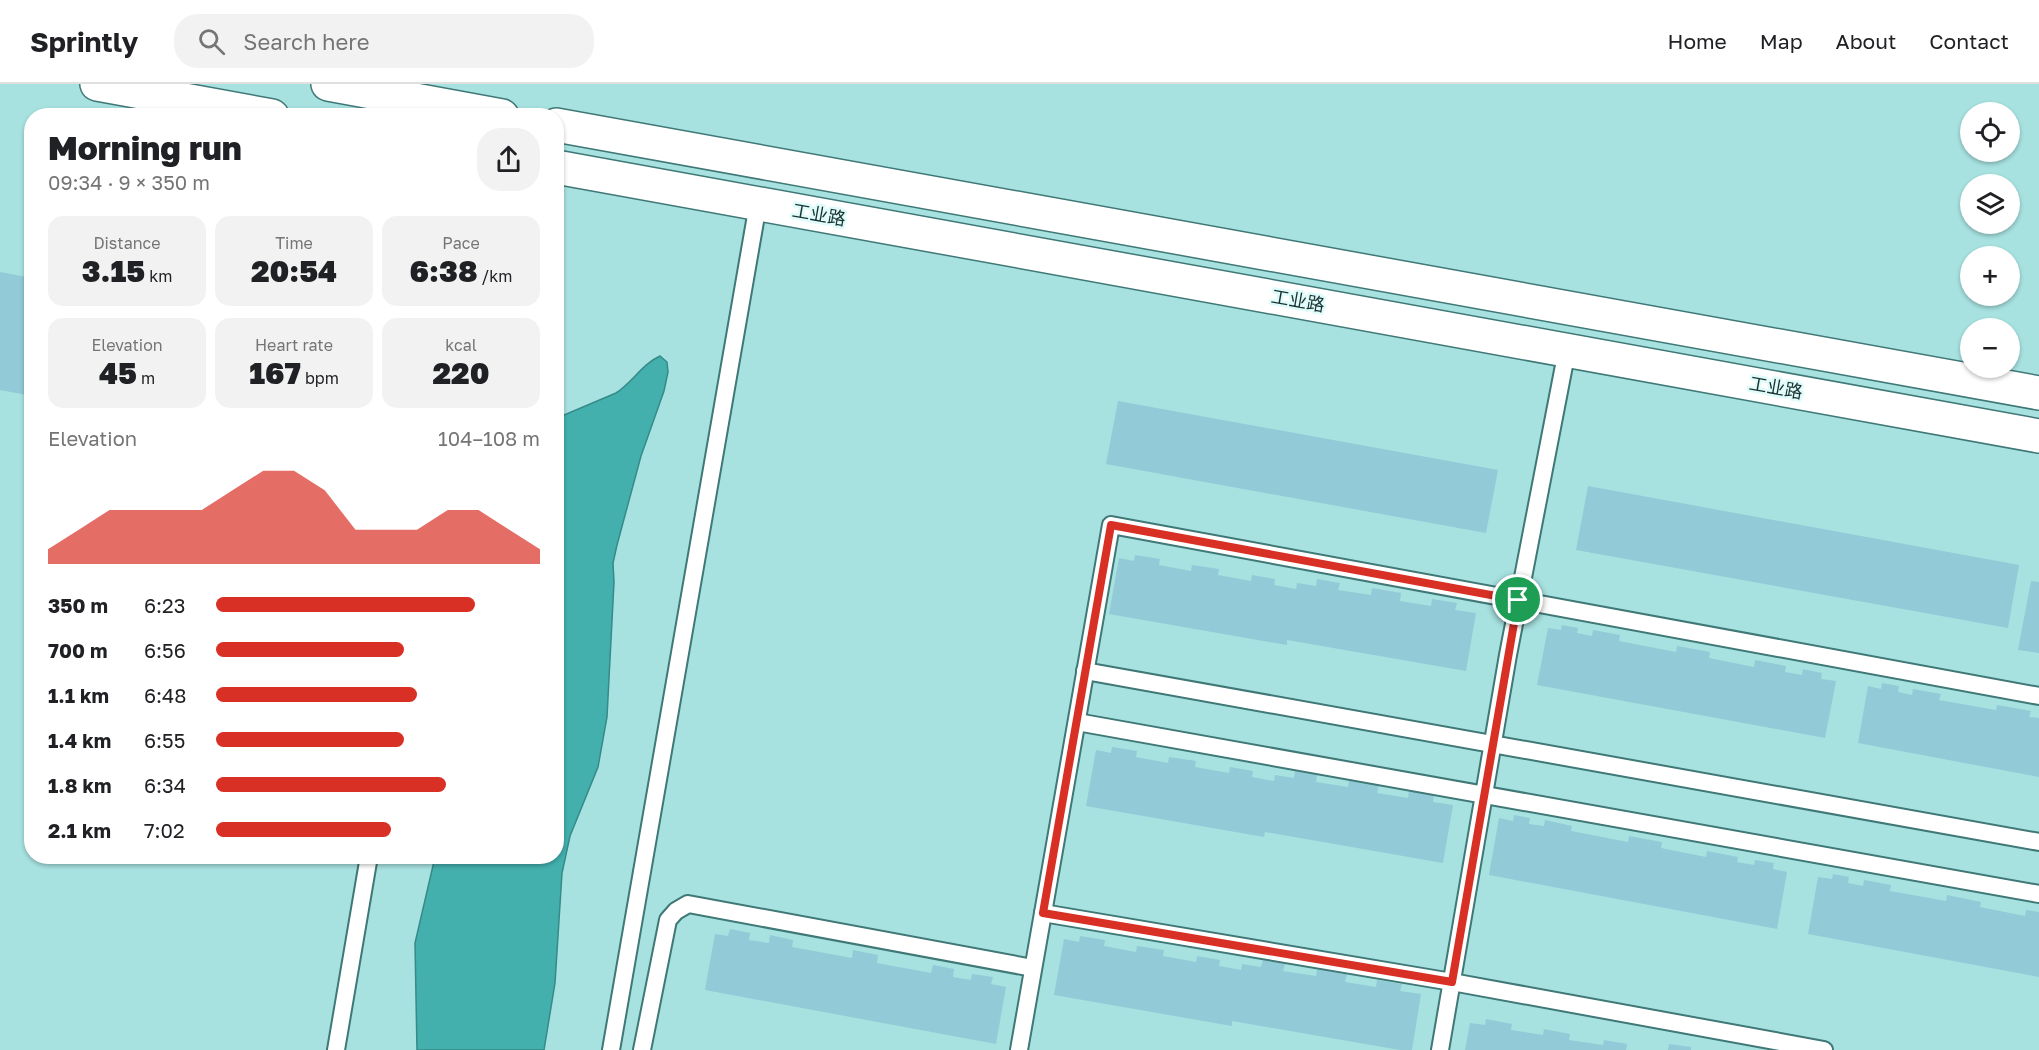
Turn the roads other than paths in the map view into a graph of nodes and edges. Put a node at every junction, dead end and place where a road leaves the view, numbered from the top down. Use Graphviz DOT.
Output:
graph roads {
  1 [pos="98,84"];
  2 [pos="328,84"];
  3 [pos="228,108"];
  4 [pos="458,108"];
  5 [pos="564,126"];
  6 [pos="564,168"];
  7 [pos="758,204"];
  8 [pos="1567,350"];
  9 [pos="2039,393"];
  10 [pos="2039,436"];
  11 [pos="1518,600"];
  12 [pos="1085,671"];
  13 [pos="2039,696"];
  14 [pos="1077,722"];
  15 [pos="1493,744"];
  16 [pos="1484,795"];
  17 [pos="2039,842"];
  18 [pos="368,864"];
  19 [pos="2039,894"];
  20 [pos="1043,913"];
  21 [pos="1033,968"];
  22 [pos="1452,982"];
  23 [pos="336,1050"];
  24 [pos="611,1050"];
  25 [pos="642,1050"];
  26 [pos="1019,1050"];
  27 [pos="1440,1050"];
  28 [pos="1824,1050"];
  1 -- 3 [label="street"];
  2 -- 4 [label="street"];
  5 -- 9 [label="street"];
  6 -- 7 [label="street, 工业路"];
  7 -- 8 [label="street, 工业路"];
  7 -- 24 [label="lane"];
  8 -- 10 [label="street, 工业路"];
  8 -- 11 [label="lane"];
  11 -- 12 [label="lane"];
  11 -- 13 [label="lane"];
  11 -- 15 [label="lane"];
  12 -- 14 [label="lane"];
  12 -- 15 [label="lane"];
  14 -- 16 [label="lane"];
  14 -- 20 [label="lane"];
  15 -- 16 [label="lane"];
  15 -- 17 [label="lane"];
  16 -- 19 [label="lane"];
  16 -- 22 [label="lane"];
  18 -- 23 [label="lane"];
  20 -- 21 [label="lane"];
  20 -- 22 [label="lane"];
  21 -- 25 [label="lane"];
  21 -- 26 [label="lane"];
  22 -- 27 [label="lane"];
  22 -- 28 [label="lane"];
}
